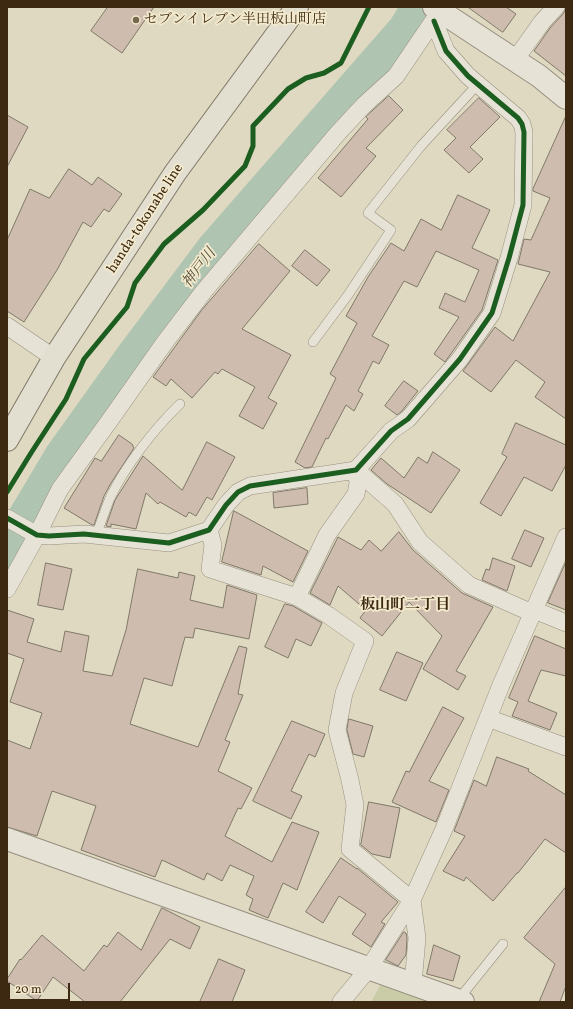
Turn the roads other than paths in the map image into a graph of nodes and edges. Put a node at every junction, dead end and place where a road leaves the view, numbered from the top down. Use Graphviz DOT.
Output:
graph roads {
  1 [pos="297,7"];
  2 [pos="556,7"];
  3 [pos="437,11"];
  4 [pos="515,60"];
  5 [pos="478,84"];
  6 [pos="566,98"];
  7 [pos="7,326"];
  8 [pos="313,342"];
  9 [pos="54,358"];
  10 [pos="180,404"];
  11 [pos="7,440"];
  12 [pos="356,470"];
  13 [pos="7,518"];
  14 [pos="210,530"];
  15 [pos="34,534"];
  16 [pos="96,535"];
  17 [pos="566,537"];
  18 [pos="7,589"];
  19 [pos="297,597"];
  20 [pos="533,611"];
  21 [pos="566,623"];
  22 [pos="488,718"];
  23 [pos="566,747"];
  24 [pos="7,839"];
  25 [pos="412,900"];
  26 [pos="502,944"];
  27 [pos="369,968"];
  28 [pos="413,984"];
  29 [pos="461,1001"];
  30 [pos="341,1002"];
  1 -- 9 [label="main road, handa-tokonabe line"];
  2 -- 4 [label="street"];
  3 -- 4 [label="street"];
  3 -- 5 [label="street"];
  3 -- 15 [label="street"];
  4 -- 6 [label="street"];
  5 -- 8 [label="lane"];
  5 -- 12 [label="street"];
  7 -- 9 [label="street"];
  9 -- 11 [label="main road, handa-tokonabe line"];
  10 -- 16 [label="lane"];
  12 -- 14 [label="street"];
  12 -- 19 [label="street"];
  12 -- 20 [label="street"];
  13 -- 15 [label="street"];
  14 -- 16 [label="street"];
  14 -- 19 [label="street"];
  15 -- 16 [label="street"];
  15 -- 18 [label="street"];
  17 -- 20 [label="street"];
  19 -- 25 [label="street"];
  20 -- 21 [label="street"];
  20 -- 22 [label="street"];
  22 -- 23 [label="street"];
  22 -- 25 [label="street"];
  24 -- 27 [label="street"];
  25 -- 27 [label="street"];
  25 -- 28 [label="street"];
  26 -- 29 [label="lane"];
  27 -- 28 [label="street"];
  27 -- 30 [label="street"];
  28 -- 29 [label="street"];
}
